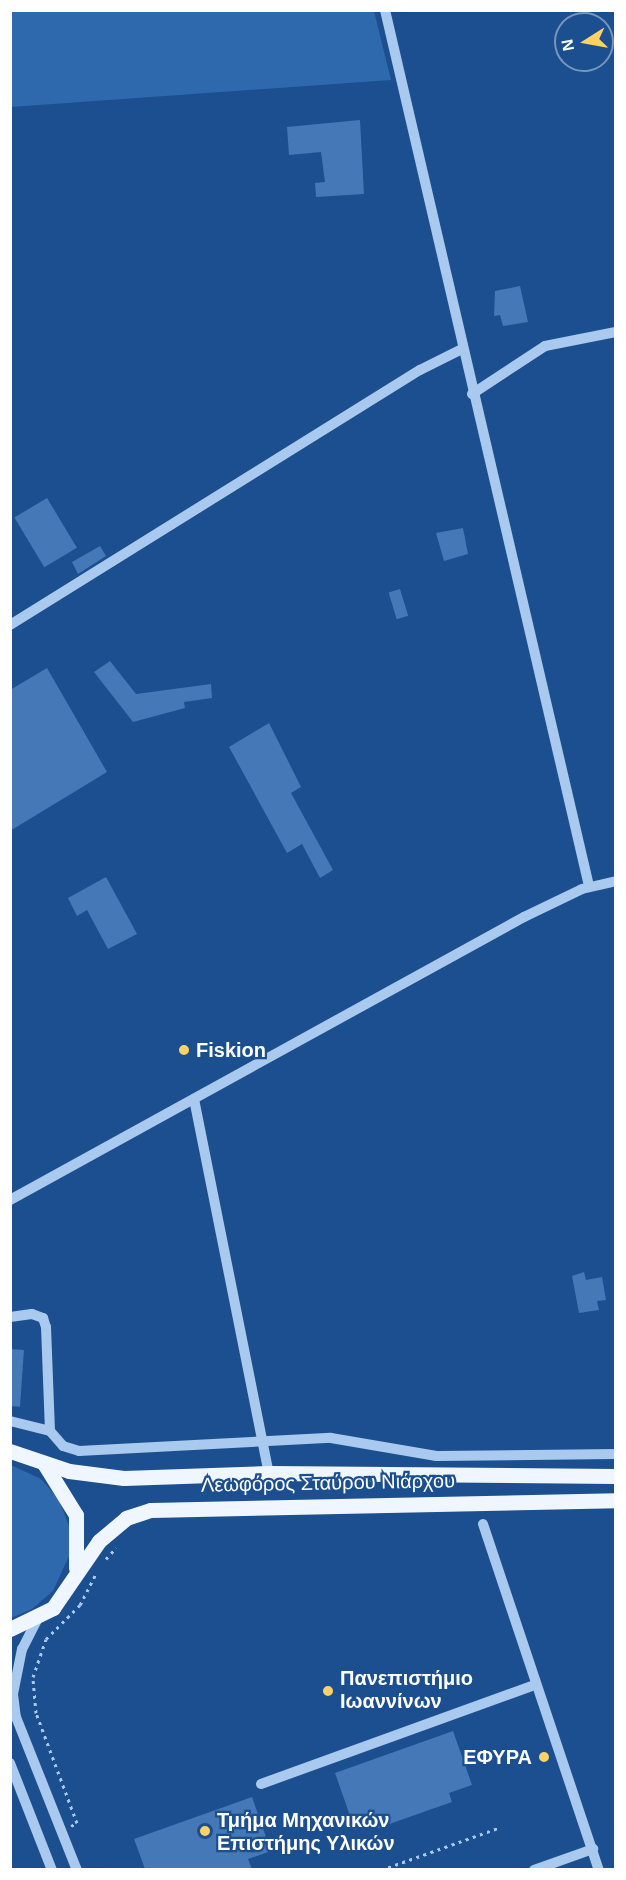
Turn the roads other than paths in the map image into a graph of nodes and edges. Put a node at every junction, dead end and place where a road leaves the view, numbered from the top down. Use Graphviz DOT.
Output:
graph roads {
  1 [pos="385,10"];
  2 [pos="615,332"];
  3 [pos="462,349"];
  4 [pos="472,394"];
  5 [pos="10,625"];
  6 [pos="615,881"];
  7 [pos="589,886"];
  8 [pos="194,1099"];
  9 [pos="10,1200"];
  10 [pos="10,1317"];
  11 [pos="10,1421"];
  12 [pos="50,1431"];
  13 [pos="264,1441"];
  14 [pos="10,1451"];
  15 [pos="615,1454"];
  16 [pos="43,1462"];
  17 [pos="269,1473"];
  18 [pos="615,1476"];
  19 [pos="615,1500"];
  20 [pos="483,1524"];
  21 [pos="73,1582"];
  22 [pos="38,1618"];
  23 [pos="10,1629"];
  24 [pos="536,1685"];
  25 [pos="10,1763"];
  26 [pos="261,1784"];
  27 [pos="593,1850"];
  28 [pos="52,1869"];
  29 [pos="77,1869"];
  30 [pos="534,1869"];
  31 [pos="599,1869"];
  1 -- 3 [label="street"];
  2 -- 4 [label="street"];
  3 -- 4 [label="street"];
  3 -- 5 [label="street"];
  4 -- 7 [label="street"];
  6 -- 7 [label="street"];
  7 -- 8 [label="street"];
  8 -- 9 [label="street"];
  8 -- 13 [label="street"];
  10 -- 12 [label="street"];
  11 -- 12 [label="street"];
  12 -- 13 [label="street"];
  13 -- 15 [label="street"];
  13 -- 17 [label="street"];
  14 -- 16 [label="main road, Λεωφόρος Σταύρου Νιάρχου"];
  16 -- 17 [label="main road, Λεωφόρος Σταύρου Νιάρχου"];
  16 -- 21 [label="main road"];
  17 -- 18 [label="main road, Λεωφόρος Σταύρου Νιάρχου"];
  19 -- 21 [label="main road, Λεωφόρος Σταύρου Νιάρχου"];
  20 -- 24 [label="street"];
  21 -- 22 [label="main road, Λεωφόρος Σταύρου Νιάρχου"];
  22 -- 23 [label="main road, Λεωφόρος Σταύρου Νιάρχου"];
  22 -- 29 [label="street"];
  24 -- 26 [label="street"];
  24 -- 27 [label="street"];
  25 -- 28 [label="street"];
  27 -- 30 [label="street"];
  27 -- 31 [label="street"];
}
